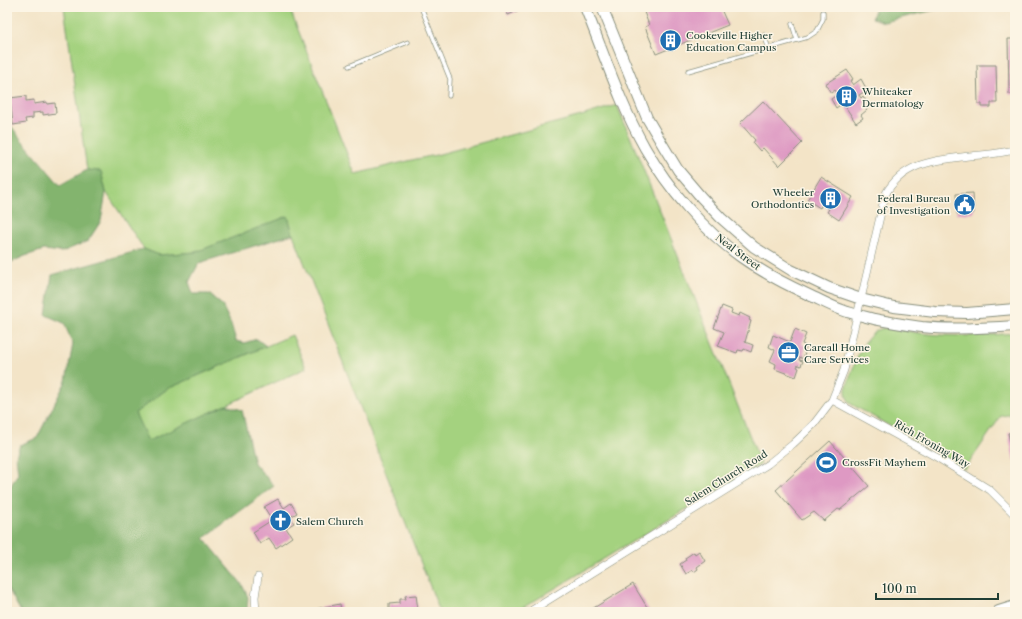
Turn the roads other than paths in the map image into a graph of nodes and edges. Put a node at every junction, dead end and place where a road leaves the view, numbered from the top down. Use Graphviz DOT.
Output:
graph roads {
  1 [pos="421,7"];
  2 [pos="585,7"];
  3 [pos="602,7"];
  4 [pos="823,12"];
  5 [pos="792,24"];
  6 [pos="764,35"];
  7 [pos="797,40"];
  8 [pos="408,42"];
  9 [pos="769,49"];
  10 [pos="349,66"];
  11 [pos="688,71"];
  12 [pos="449,96"];
  13 [pos="1015,150"];
  14 [pos="721,218"];
  15 [pos="709,229"];
  16 [pos="861,299"];
  17 [pos="1015,309"];
  18 [pos="858,315"];
  19 [pos="1015,326"];
  20 [pos="832,400"];
  21 [pos="1015,515"];
  22 [pos="258,577"];
  23 [pos="1015,607"];
  24 [pos="256,612"];
  25 [pos="529,612"];
  26 [pos="999,612"];
  1 -- 12 [label="lane"];
  2 -- 15 [label="main road, Neal Street"];
  3 -- 14 [label="main road, Neal Street"];
  4 -- 7 [label="lane"];
  5 -- 7 [label="lane"];
  6 -- 9 [label="lane"];
  7 -- 9 [label="lane"];
  8 -- 10 [label="lane"];
  9 -- 11 [label="lane"];
  13 -- 16 [label="street, Salem Church Road"];
  14 -- 15 [label="main road"];
  14 -- 16 [label="main road, Neal Street"];
  15 -- 18 [label="main road, Neal Street"];
  16 -- 17 [label="main road, Neal Street"];
  16 -- 18 [label="street, Salem Church Road"];
  18 -- 19 [label="main road, Neal Street"];
  18 -- 20 [label="street, Salem Church Road"];
  20 -- 21 [label="street, Rich Froning Way"];
  20 -- 25 [label="street, Salem Church Road"];
  22 -- 24 [label="street"];
  23 -- 26 [label="highway"];
}
